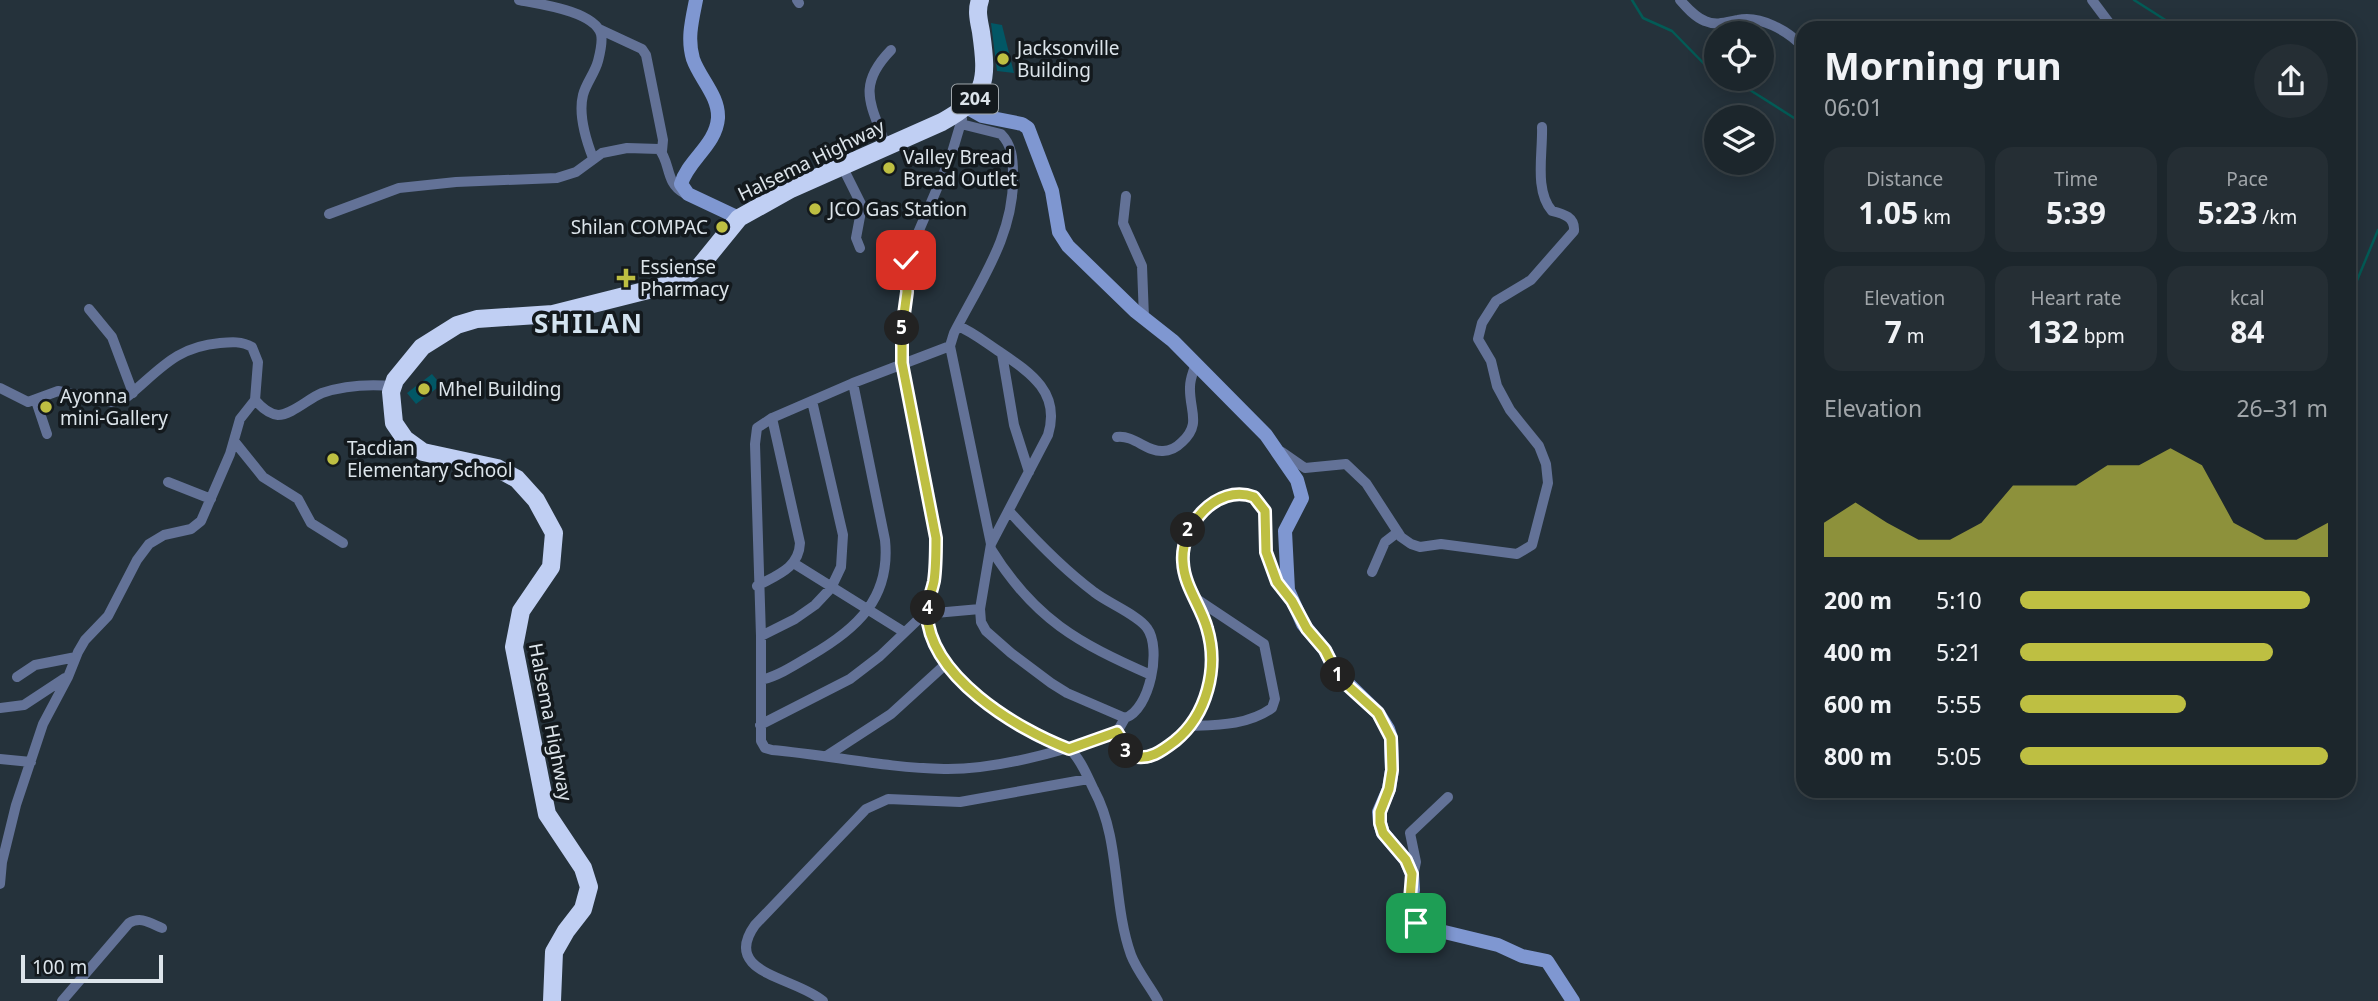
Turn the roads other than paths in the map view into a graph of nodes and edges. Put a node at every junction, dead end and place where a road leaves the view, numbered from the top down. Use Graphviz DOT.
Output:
graph roads {
  1 [pos="519,0"];
  2 [pos="696,0"];
  3 [pos="981,0"];
  4 [pos="1679,0"];
  5 [pos="2092,0"];
  6 [pos="2108,21"];
  7 [pos="599,29"];
  8 [pos="1796,39"];
  9 [pos="891,50"];
  10 [pos="963,114"];
  11 [pos="1542,127"];
  12 [pos="886,146"];
  13 [pos="662,151"];
  14 [pos="593,158"];
  15 [pos="842,166"];
  16 [pos="688,194"];
  17 [pos="1126,196"];
  18 [pos="329,214"];
  19 [pos="739,218"];
  20 [pos="860,248"];
  21 [pos="89,309"];
  22 [pos="1144,318"];
  23 [pos="958,326"];
  24 [pos="950,346"];
  25 [pos="1002,354"];
  26 [pos="902,363"];
  27 [pos="1195,366"];
  28 [pos="853,383"];
  29 [pos="393,386"];
  30 [pos="0,388"];
  31 [pos="133,393"];
  32 [pos="256,400"];
  33 [pos="36,401"];
  34 [pos="812,401"];
  35 [pos="772,418"];
  36 [pos="47,434"];
  37 [pos="1117,437"];
  38 [pos="234,440"];
  39 [pos="1276,447"];
  40 [pos="1028,472"];
  41 [pos="168,482"];
  42 [pos="211,499"];
  43 [pos="1009,511"];
  44 [pos="1398,532"];
  45 [pos="343,543"];
  46 [pos="991,547"];
  47 [pos="795,564"];
  48 [pos="1372,572"];
  49 [pos="757,586"];
  50 [pos="831,588"];
  51 [pos="1194,598"];
  52 [pos="1292,601"];
  53 [pos="980,609"];
  54 [pos="868,610"];
  55 [pos="927,612"];
  56 [pos="904,632"];
  57 [pos="761,636"];
  58 [pos="76,657"];
  59 [pos="947,663"];
  60 [pos="1151,675"];
  61 [pos="69,676"];
  62 [pos="17,677"];
  63 [pos="761,680"];
  64 [pos="0,708"];
  65 [pos="1125,718"];
  66 [pos="760,724"];
  67 [pos="1191,726"];
  68 [pos="1117,732"];
  69 [pos="1069,749"];
  70 [pos="828,755"];
  71 [pos="0,759"];
  72 [pos="31,762"];
  73 [pos="1088,779"];
  74 [pos="1448,797"];
  75 [pos="1412,877"];
  76 [pos="0,884"];
  77 [pos="162,928"];
  78 [pos="62,1001"];
  79 [pos="552,1001"];
  80 [pos="823,1001"];
  81 [pos="1158,1001"];
  82 [pos="1573,1001"];
  1 -- 7 [label="street"];
  2 -- 16 [label="street"];
  3 -- 10 [label="highway, 204"];
  4 -- 8 [label="street"];
  5 -- 6 [label="street"];
  7 -- 13 [label="street"];
  7 -- 14 [label="street"];
  9 -- 12 [label="street"];
  10 -- 12 [label="highway, Halsema Highway / 204"];
  10 -- 22 [label="street"];
  10 -- 23 [label="street"];
  10 -- 26 [label="street"];
  11 -- 44 [label="street"];
  12 -- 15 [label="highway, Halsema Highway / 204"];
  13 -- 14 [label="street"];
  13 -- 16 [label="street"];
  14 -- 18 [label="street"];
  15 -- 19 [label="highway, Halsema Highway / 204"];
  15 -- 20 [label="street"];
  16 -- 19 [label="street"];
  17 -- 22 [label="street"];
  19 -- 29 [label="highway, Halsema Highway / 204"];
  21 -- 31 [label="street"];
  22 -- 27 [label="street"];
  23 -- 24 [label="street"];
  23 -- 25 [label="street"];
  24 -- 26 [label="street"];
  24 -- 46 [label="street"];
  25 -- 40 [label="street"];
  25 -- 40 [label="street"];
  26 -- 28 [label="street"];
  26 -- 55 [label="street"];
  27 -- 37 [label="street"];
  27 -- 39 [label="street"];
  28 -- 34 [label="street"];
  28 -- 54 [label="street"];
  29 -- 32 [label="street"];
  29 -- 79 [label="highway, Halsema Highway"];
  30 -- 33 [label="street"];
  31 -- 32 [label="street"];
  31 -- 33 [label="street"];
  32 -- 38 [label="street"];
  33 -- 36 [label="street"];
  34 -- 35 [label="street"];
  34 -- 50 [label="street"];
  35 -- 47 [label="street"];
  35 -- 49 [label="street"];
  38 -- 42 [label="street"];
  38 -- 45 [label="street"];
  39 -- 44 [label="street"];
  39 -- 52 [label="street"];
  40 -- 43 [label="street"];
  41 -- 42 [label="street"];
  42 -- 58 [label="street"];
  43 -- 46 [label="street"];
  43 -- 60 [label="street"];
  44 -- 48 [label="street"];
  46 -- 53 [label="street"];
  46 -- 60 [label="street"];
  47 -- 49 [label="street"];
  47 -- 50 [label="street"];
  49 -- 57 [label="street"];
  50 -- 54 [label="street"];
  50 -- 57 [label="street"];
  51 -- 52 [label="street"];
  51 -- 67 [label="street"];
  51 -- 67 [label="street"];
  52 -- 75 [label="street"];
  53 -- 55 [label="street"];
  53 -- 65 [label="street"];
  54 -- 56 [label="street"];
  54 -- 63 [label="street"];
  55 -- 56 [label="street"];
  55 -- 59 [label="street"];
  56 -- 66 [label="street"];
  57 -- 63 [label="street"];
  58 -- 61 [label="street"];
  58 -- 62 [label="street"];
  59 -- 69 [label="street"];
  59 -- 70 [label="street"];
  60 -- 65 [label="street"];
  61 -- 64 [label="street"];
  61 -- 72 [label="street"];
  63 -- 66 [label="street"];
  65 -- 68 [label="street"];
  66 -- 70 [label="street"];
  67 -- 68 [label="street"];
  68 -- 69 [label="street"];
  69 -- 70 [label="street"];
  69 -- 73 [label="street"];
  71 -- 72 [label="street"];
  72 -- 76 [label="street"];
  73 -- 80 [label="street"];
  73 -- 81 [label="street"];
  74 -- 75 [label="street"];
  75 -- 82 [label="street"];
  77 -- 78 [label="street"];
}
